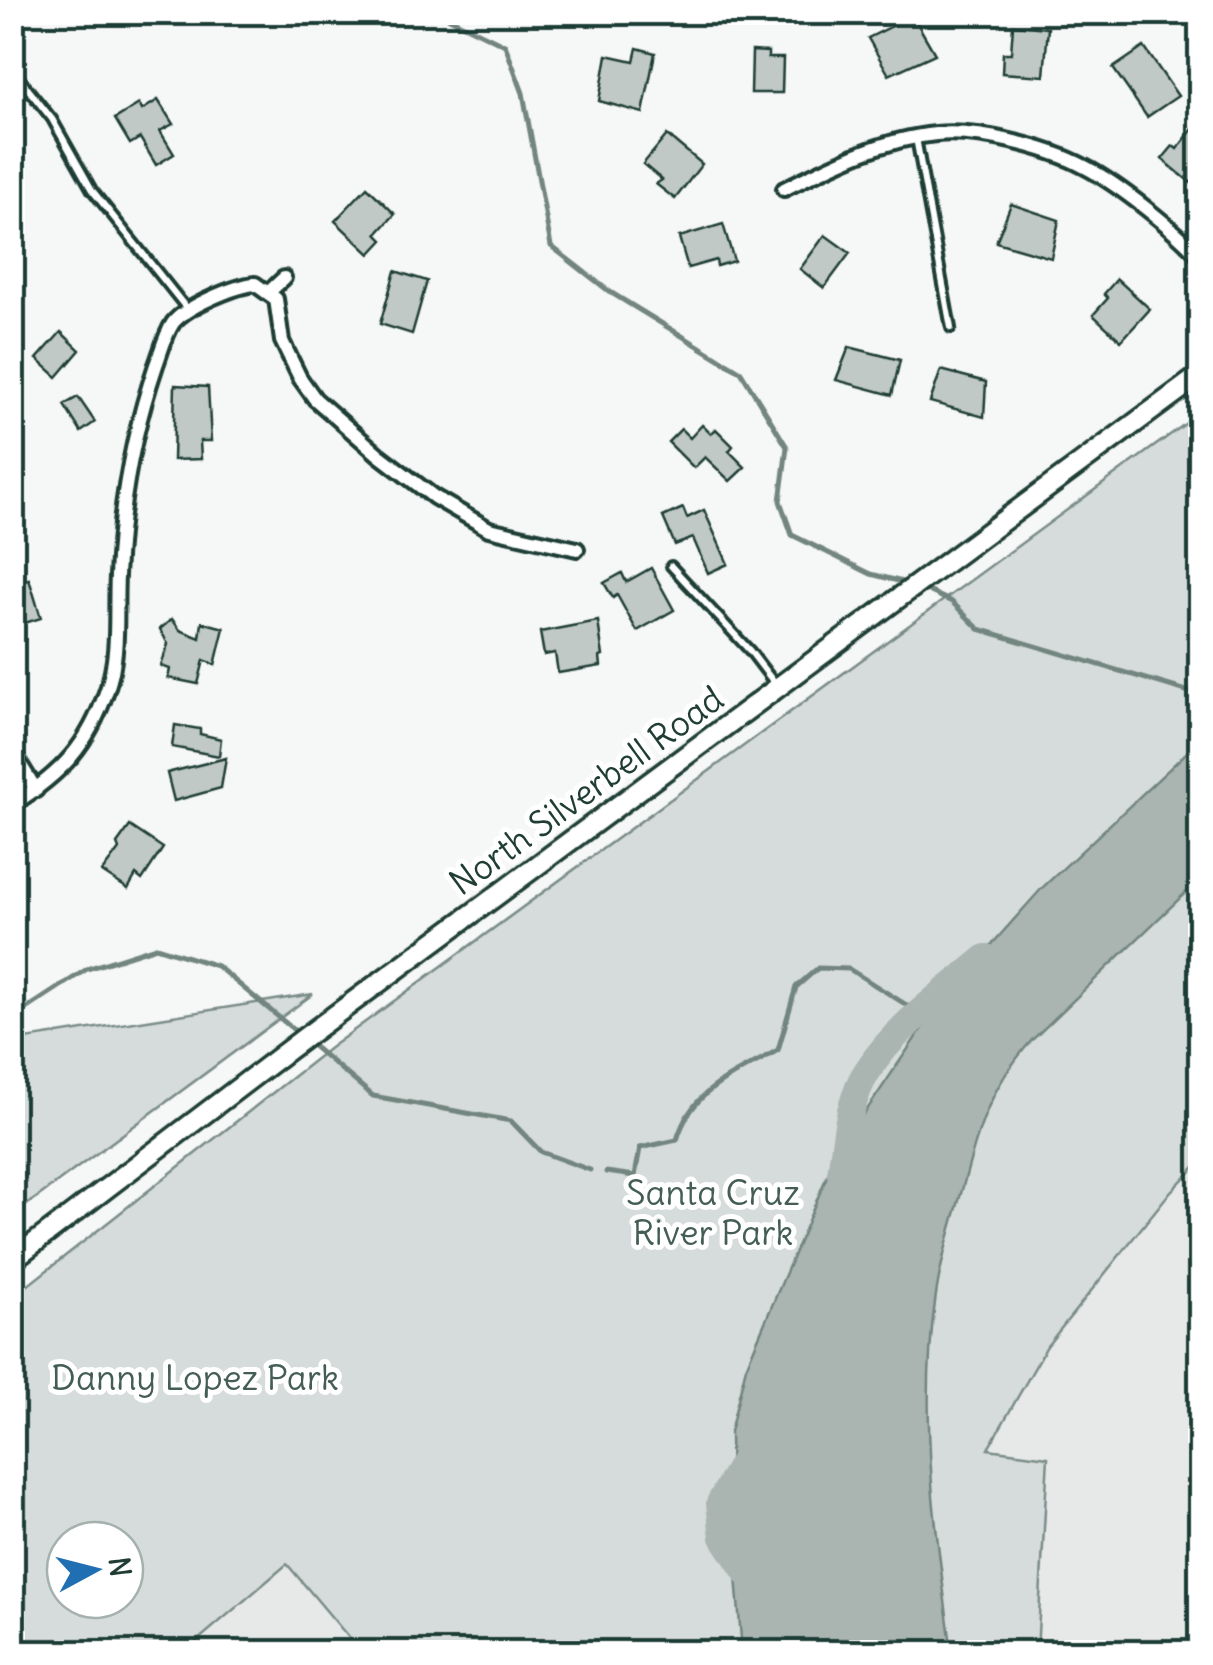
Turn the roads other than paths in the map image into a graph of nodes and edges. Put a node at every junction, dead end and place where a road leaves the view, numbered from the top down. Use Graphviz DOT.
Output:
graph roads {
  1 [pos="12,57"];
  2 [pos="916,138"];
  3 [pos="784,188"];
  4 [pos="1200,257"];
  5 [pos="284,278"];
  6 [pos="269,292"];
  7 [pos="188,310"];
  8 [pos="952,328"];
  9 [pos="1200,375"];
  10 [pos="577,549"];
  11 [pos="671,566"];
  12 [pos="778,688"];
  13 [pos="12,751"];
  14 [pos="36,790"];
  15 [pos="12,805"];
  16 [pos="12,1260"];
  1 -- 7 [label="lane"];
  2 -- 3 [label="street"];
  2 -- 4 [label="street"];
  2 -- 8 [label="lane"];
  5 -- 6 [label="street"];
  6 -- 7 [label="street"];
  6 -- 10 [label="street"];
  7 -- 14 [label="street"];
  9 -- 12 [label="main road, North Silverbell Road"];
  11 -- 12 [label="lane"];
  12 -- 16 [label="main road, North Silverbell Road"];
  13 -- 14 [label="street"];
  14 -- 15 [label="street"];
}
